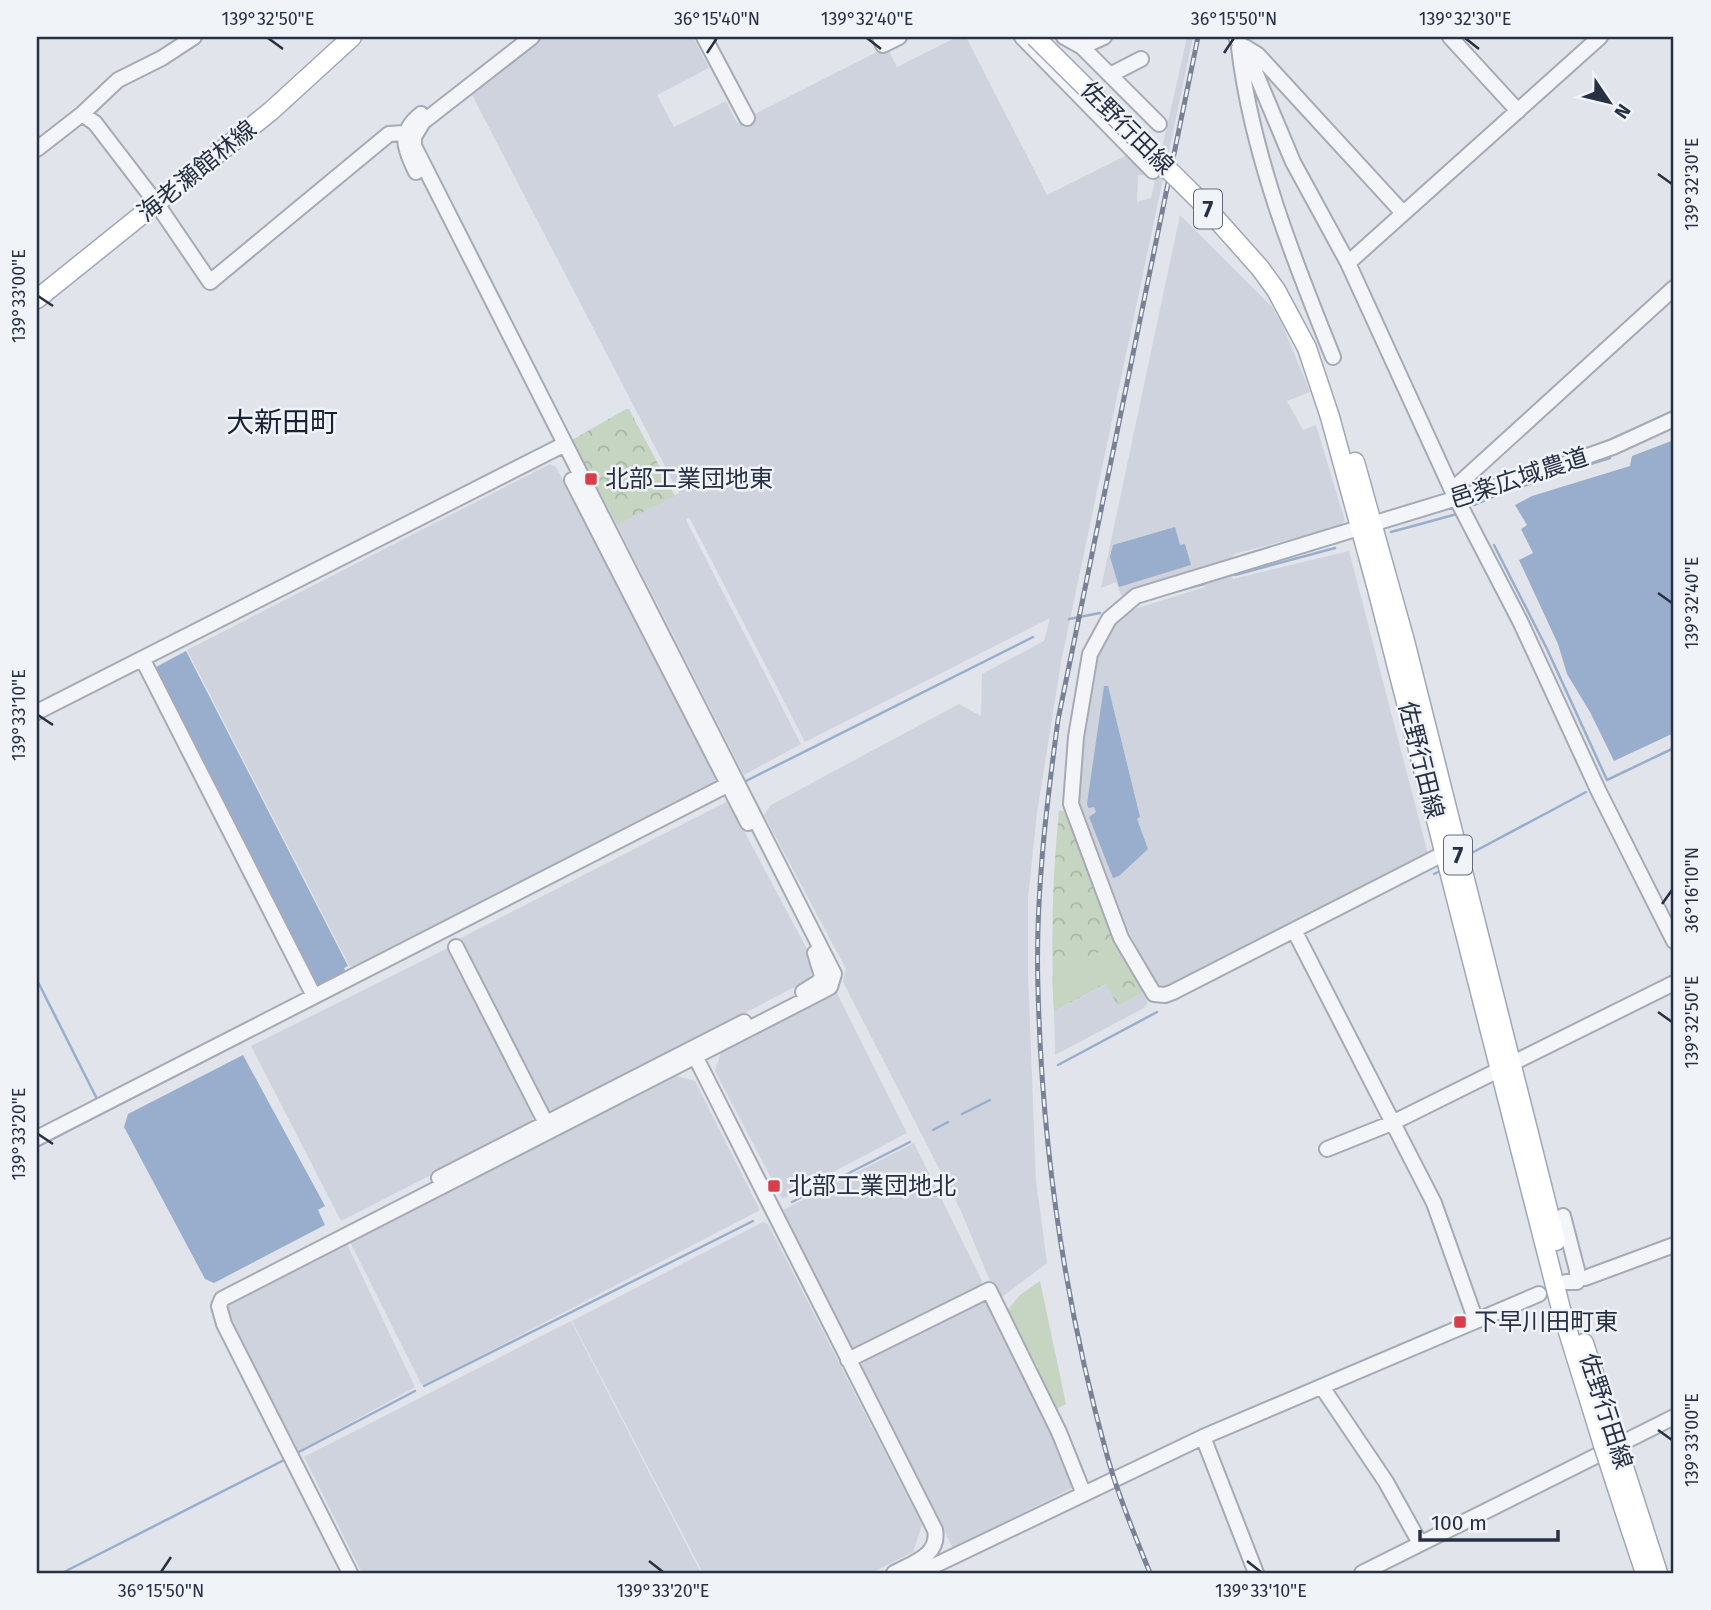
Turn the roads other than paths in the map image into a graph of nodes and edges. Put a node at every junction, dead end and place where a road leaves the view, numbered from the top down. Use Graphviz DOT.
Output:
graph roads {
  1 [pos="194,37"];
  2 [pos="352,37"];
  3 [pos="518,37"];
  4 [pos="532,37"];
  5 [pos="704,37"];
  6 [pos="880,37"];
  7 [pos="898,37"];
  8 [pos="1022,37"];
  9 [pos="1034,37"];
  10 [pos="1051,37"];
  11 [pos="1064,37"];
  12 [pos="1104,37"];
  13 [pos="1450,37"];
  14 [pos="1600,37"];
  15 [pos="1238,40"];
  16 [pos="1082,47"];
  17 [pos="1141,59"];
  18 [pos="1110,75"];
  19 [pos="1518,111"];
  20 [pos="82,114"];
  21 [pos="747,118"];
  22 [pos="1159,124"];
  23 [pos="404,133"];
  24 [pos="37,149"];
  25 [pos="1153,171"];
  26 [pos="157,204"];
  27 [pos="1403,213"];
  28 [pos="1348,263"];
  29 [pos="1674,288"];
  30 [pos="37,299"];
  31 [pos="1333,357"];
  32 [pos="1336,416"];
  33 [pos="1674,419"];
  34 [pos="560,446"];
  35 [pos="1454,494"];
  36 [pos="1366,527"];
  37 [pos="143,660"];
  38 [pos="37,712"];
  39 [pos="732,782"];
  40 [pos="1445,853"];
  41 [pos="1295,932"];
  42 [pos="1674,941"];
  43 [pos="456,947"];
  44 [pos="1674,983"];
  45 [pos="314,996"];
  46 [pos="694,1053"];
  47 [pos="1506,1066"];
  48 [pos="1392,1123"];
  49 [pos="548,1127"];
  50 [pos="37,1138"];
  51 [pos="1327,1150"];
  52 [pos="1563,1216"];
  53 [pos="1674,1245"];
  54 [pos="1576,1278"];
  55 [pos="1539,1294"];
  56 [pos="1476,1321"];
  57 [pos="848,1360"];
  58 [pos="1322,1387"];
  59 [pos="1674,1417"];
  60 [pos="1203,1437"];
  61 [pos="1609,1442"];
  62 [pos="1083,1492"];
  63 [pos="936,1543"];
  64 [pos="1420,1543"];
  65 [pos="1645,1552"];
  66 [pos="951,1557"];
  67 [pos="350,1573"];
  68 [pos="894,1573"];
  69 [pos="919,1573"];
  70 [pos="1256,1573"];
  71 [pos="1362,1573"];
  72 [pos="1645,1573"];
  73 [pos="1658,1573"];
  1 -- 20 [label="street"];
  2 -- 26 [label="main road, 海老瀬館林線"];
  3 -- 23 [label="street"];
  4 -- 34 [label="street"];
  5 -- 21 [label="street"];
  6 -- 7 [label="street"];
  8 -- 25 [label="street"];
  9 -- 32 [label="main road, 佐野行田線 / 7, bridge"];
  10 -- 32 [label="main road, 佐野行田線 / 7"];
  11 -- 16 [label="street"];
  12 -- 16 [label="street"];
  13 -- 19 [label="street"];
  14 -- 19 [label="street"];
  15 -- 27 [label="street"];
  15 -- 28 [label="street"];
  15 -- 31 [label="street"];
  16 -- 18 [label="street"];
  17 -- 18 [label="street"];
  18 -- 22 [label="street"];
  19 -- 27 [label="street"];
  20 -- 24 [label="street"];
  20 -- 26 [label="street"];
  23 -- 26 [label="street"];
  23 -- 34 [label="street"];
  26 -- 30 [label="main road, 海老瀬館林線"];
  27 -- 28 [label="street"];
  28 -- 35 [label="street"];
  29 -- 35 [label="street"];
  32 -- 36 [label="main road, 佐野行田線 / 7"];
  33 -- 35 [label="street, 邑楽広域農道"];
  34 -- 37 [label="street"];
  34 -- 39 [label="street"];
  35 -- 36 [label="street, 邑楽広域農道"];
  35 -- 42 [label="street"];
  36 -- 40 [label="main road, 佐野行田線 / 7"];
  36 -- 41 [label="street, 邑楽広域農道"];
  36 -- 47 [label="main road, 佐野行田線 / 7"];
  37 -- 38 [label="street"];
  37 -- 45 [label="street"];
  39 -- 45 [label="street"];
  39 -- 46 [label="street"];
  40 -- 41 [label="street, 邑楽広域農道"];
  40 -- 47 [label="main road, 佐野行田線 / 7"];
  41 -- 48 [label="street"];
  43 -- 49 [label="street"];
  44 -- 47 [label="street"];
  45 -- 50 [label="street"];
  46 -- 49 [label="street"];
  46 -- 57 [label="street"];
  47 -- 48 [label="street"];
  47 -- 54 [label="main road, 佐野行田線 / 7"];
  47 -- 61 [label="main road, 佐野行田線 / 7"];
  48 -- 51 [label="street"];
  48 -- 56 [label="street"];
  49 -- 67 [label="street"];
  52 -- 54 [label="street"];
  53 -- 54 [label="street"];
  54 -- 61 [label="main road, 佐野行田線 / 7"];
  55 -- 56 [label="street"];
  56 -- 58 [label="street"];
  57 -- 62 [label="street"];
  57 -- 63 [label="street"];
  58 -- 60 [label="street"];
  58 -- 64 [label="street"];
  59 -- 64 [label="street"];
  60 -- 62 [label="street"];
  60 -- 70 [label="street"];
  61 -- 65 [label="main road, 佐野行田線 / 7, bridge"];
  62 -- 66 [label="street"];
  63 -- 66 [label="street"];
  63 -- 68 [label="street"];
  64 -- 71 [label="street"];
  65 -- 72 [label="main road, 佐野行田線 / 7"];
  65 -- 73 [label="main road, 佐野行田線 / 7"];
  66 -- 69 [label="street"];
}
